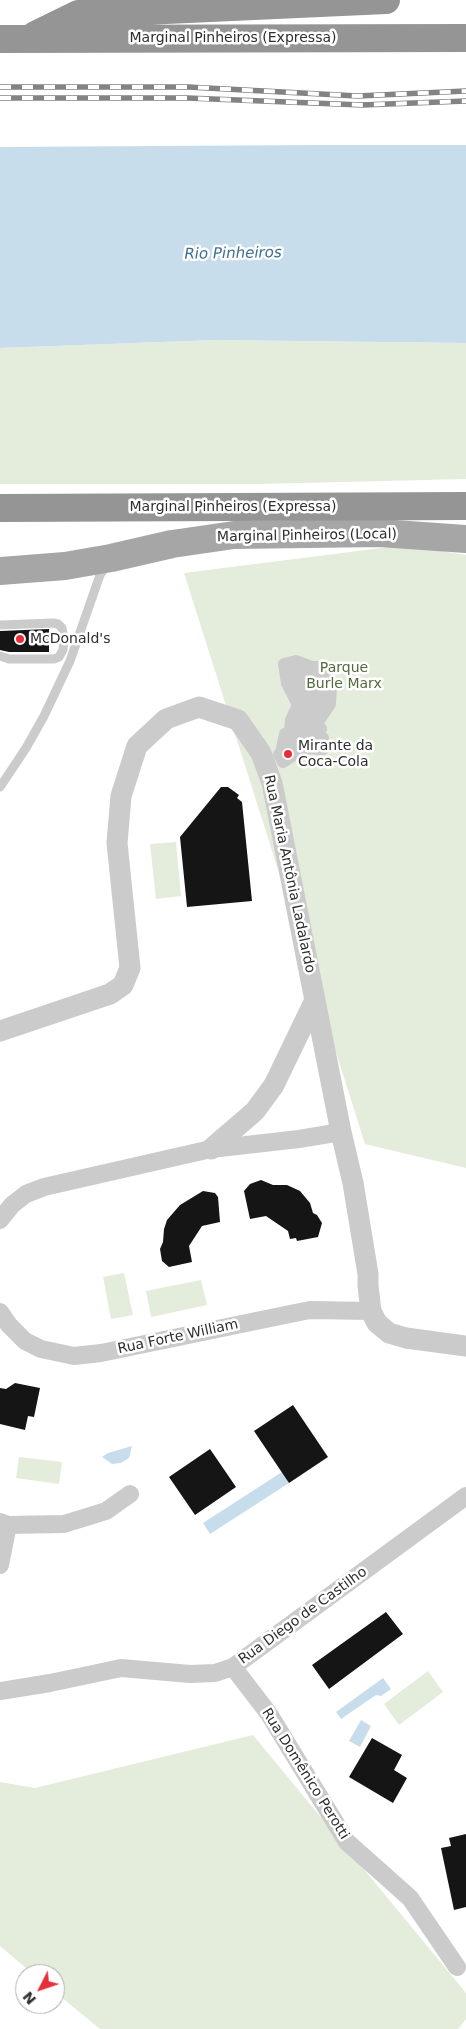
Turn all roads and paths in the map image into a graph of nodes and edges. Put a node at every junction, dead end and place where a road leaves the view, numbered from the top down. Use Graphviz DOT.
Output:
graph roads {
  1 [pos="386,0"];
  2 [pos="29,38"];
  3 [pos="466,38"];
  4 [pos="0,39"];
  5 [pos="466,506"];
  6 [pos="412,507"];
  7 [pos="0,508"];
  8 [pos="466,519"];
  9 [pos="466,539"];
  10 [pos="111,558"];
  11 [pos="0,571"];
  12 [pos="0,624"];
  13 [pos="0,656"];
  14 [pos="321,701"];
  15 [pos="323,749"];
  16 [pos="0,787"];
  17 [pos="315,1000"];
  18 [pos="0,1031"];
  19 [pos="341,1132"];
  20 [pos="211,1149"];
  21 [pos="0,1220"];
  22 [pos="371,1311"];
  23 [pos="0,1312"];
  24 [pos="466,1346"];
  25 [pos="130,1494"];
  26 [pos="466,1496"];
  27 [pos="4,1523"];
  28 [pos="0,1565"];
  29 [pos="234,1667"];
  30 [pos="0,1691"];
  31 [pos="457,1967"];
  1 -- 2 [label="highway"];
  2 -- 3 [label="highway, Marginal Pinheiros (Expressa)"];
  2 -- 4 [label="highway, Marginal Pinheiros (Expressa)"];
  5 -- 6 [label="highway, Marginal Pinheiros (Expressa)"];
  6 -- 7 [label="highway, Marginal Pinheiros (Expressa)"];
  6 -- 8 [label="highway"];
  9 -- 10 [label="main road, Marginal Pinheiros (Local)"];
  10 -- 11 [label="main road, Marginal Pinheiros (Local)"];
  10 -- 16 [label="lane"];
  12 -- 13 [label="lane"];
  14 -- 14 [label="street"];
  14 -- 15 [label="street"];
  17 -- 18 [label="street, Rua Maria Antônia Ladalardo"];
  17 -- 19 [label="street, Rua Maria Antônia Ladalardo"];
  17 -- 20 [label="street"];
  19 -- 20 [label="street"];
  19 -- 22 [label="street, Rua Maria Antônia Ladalardo"];
  20 -- 21 [label="street"];
  22 -- 23 [label="street, Rua Forte William"];
  22 -- 24 [label="street"];
  25 -- 27 [label="street"];
  26 -- 29 [label="street, Rua Diego de Castilho"];
  27 -- 28 [label="street"];
  29 -- 30 [label="street, Rua Diego de Castilho"];
  29 -- 31 [label="street, Rua Domênico Perotti"];
}
